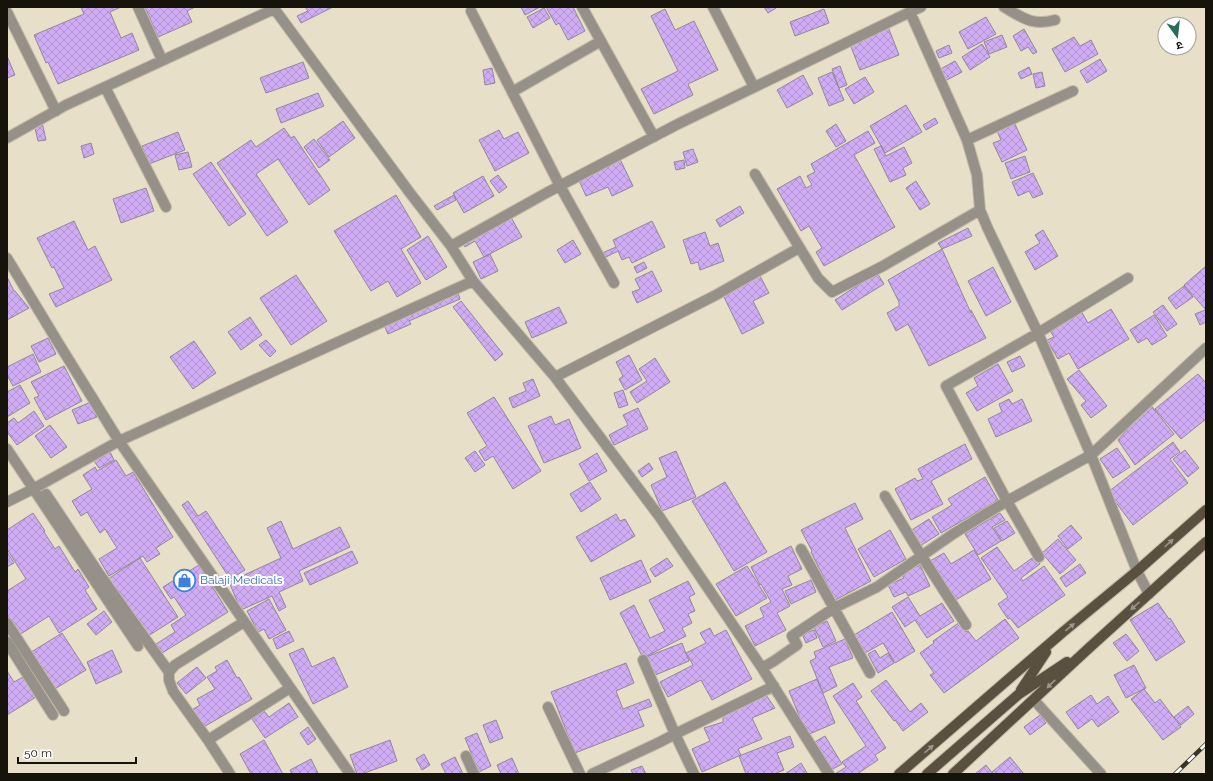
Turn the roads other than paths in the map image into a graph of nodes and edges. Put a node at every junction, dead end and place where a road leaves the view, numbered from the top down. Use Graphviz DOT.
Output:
graph roads {
  1 [pos="138,7"];
  2 [pos="582,7"];
  3 [pos="713,7"];
  4 [pos="921,7"];
  5 [pos="1004,7"];
  6 [pos="274,8"];
  7 [pos="471,11"];
  8 [pos="7,12"];
  9 [pos="910,12"];
  10 [pos="1055,20"];
  11 [pos="601,41"];
  12 [pos="162,60"];
  13 [pos="104,87"];
  14 [pos="754,87"];
  15 [pos="1073,91"];
  16 [pos="512,92"];
  17 [pos="56,111"];
  18 [pos="654,137"];
  19 [pos="7,138"];
  20 [pos="967,140"];
  21 [pos="755,174"];
  22 [pos="560,186"];
  23 [pos="166,207"];
  24 [pos="980,210"];
  25 [pos="451,246"];
  26 [pos="799,248"];
  27 [pos="7,258"];
  28 [pos="1128,278"];
  29 [pos="472,281"];
  30 [pos="614,283"];
  31 [pos="1038,333"];
  32 [pos="1206,348"];
  33 [pos="555,378"];
  34 [pos="120,441"];
  35 [pos="7,449"];
  36 [pos="1091,455"];
  37 [pos="33,489"];
  38 [pos="46,494"];
  39 [pos="885,496"];
  40 [pos="1007,501"];
  41 [pos="7,502"];
  42 [pos="1206,510"];
  43 [pos="1206,542"];
  44 [pos="801,549"];
  45 [pos="921,555"];
  46 [pos="1039,557"];
  47 [pos="1138,571"];
  48 [pos="1149,594"];
  49 [pos="834,608"];
  50 [pos="244,622"];
  51 [pos="7,623"];
  52 [pos="966,625"];
  53 [pos="7,642"];
  54 [pos="1052,642"];
  55 [pos="138,646"];
  56 [pos="1089,648"];
  57 [pos="643,660"];
  58 [pos="762,668"];
  59 [pos="169,672"];
  60 [pos="870,673"];
  61 [pos="774,686"];
  62 [pos="290,688"];
  63 [pos="1019,694"];
  64 [pos="1034,700"];
  65 [pos="548,707"];
  66 [pos="64,711"];
  67 [pos="53,715"];
  68 [pos="675,734"];
  69 [pos="208,740"];
  70 [pos="466,756"];
  71 [pos="230,774"];
  72 [pos="350,774"];
  73 [pos="474,774"];
  74 [pos="580,774"];
  75 [pos="592,774"];
  76 [pos="694,774"];
  77 [pos="828,774"];
  78 [pos="899,774"];
  79 [pos="927,774"];
  80 [pos="953,774"];
  81 [pos="1101,774"];
  1 -- 12 [label="street"];
  2 -- 11 [label="street"];
  3 -- 14 [label="street"];
  4 -- 9 [label="street"];
  5 -- 10 [label="street"];
  6 -- 12 [label="street"];
  6 -- 25 [label="street"];
  7 -- 16 [label="street"];
  8 -- 17 [label="street"];
  9 -- 14 [label="street"];
  9 -- 20 [label="street"];
  11 -- 16 [label="street"];
  11 -- 18 [label="street"];
  12 -- 13 [label="street"];
  13 -- 17 [label="street"];
  13 -- 23 [label="street"];
  14 -- 18 [label="street"];
  15 -- 20 [label="street"];
  16 -- 22 [label="street"];
  17 -- 19 [label="street"];
  18 -- 22 [label="street"];
  20 -- 24 [label="street"];
  21 -- 26 [label="street"];
  22 -- 25 [label="street"];
  22 -- 30 [label="street"];
  24 -- 26 [label="street"];
  24 -- 31 [label="street"];
  25 -- 29 [label="street"];
  26 -- 33 [label="street"];
  27 -- 34 [label="street"];
  28 -- 31 [label="street"];
  29 -- 33 [label="street"];
  29 -- 34 [label="street"];
  31 -- 36 [label="street"];
  31 -- 40 [label="street"];
  32 -- 36 [label="street"];
  33 -- 58 [label="street"];
  34 -- 37 [label="street"];
  34 -- 50 [label="street"];
  35 -- 37 [label="street"];
  36 -- 40 [label="street"];
  36 -- 47 [label="street"];
  37 -- 41 [label="street"];
  37 -- 55 [label="street"];
  38 -- 59 [label="street"];
  39 -- 45 [label="street"];
  40 -- 45 [label="street"];
  40 -- 46 [label="street"];
  47 -- 42 [label="main road, one-way"];
  43 -- 48 [label="main road"];
  44 -- 49 [label="street"];
  45 -- 49 [label="street"];
  45 -- 52 [label="street"];
  47 -- 48 [label="street"];
  54 -- 47 [label="main road, one-way"];
  48 -- 56 [label="main road, one-way"];
  49 -- 58 [label="street"];
  49 -- 60 [label="street"];
  50 -- 59 [label="street"];
  50 -- 62 [label="street"];
  51 -- 66 [label="street"];
  53 -- 67 [label="street"];
  54 -- 63 [label="main road"];
  78 -- 54 [label="main road, one-way"];
  56 -- 63 [label="main road"];
  56 -- 64 [label="main road, one-way"];
  57 -- 68 [label="street"];
  58 -- 61 [label="street"];
  59 -- 69 [label="street"];
  61 -- 68 [label="street"];
  61 -- 77 [label="street"];
  62 -- 69 [label="street"];
  62 -- 72 [label="street"];
  63 -- 79 [label="main road"];
  64 -- 80 [label="main road"];
  64 -- 81 [label="street"];
  65 -- 74 [label="street"];
  68 -- 75 [label="street"];
  68 -- 76 [label="street"];
  69 -- 71 [label="street"];
  70 -- 73 [label="street"];
}
